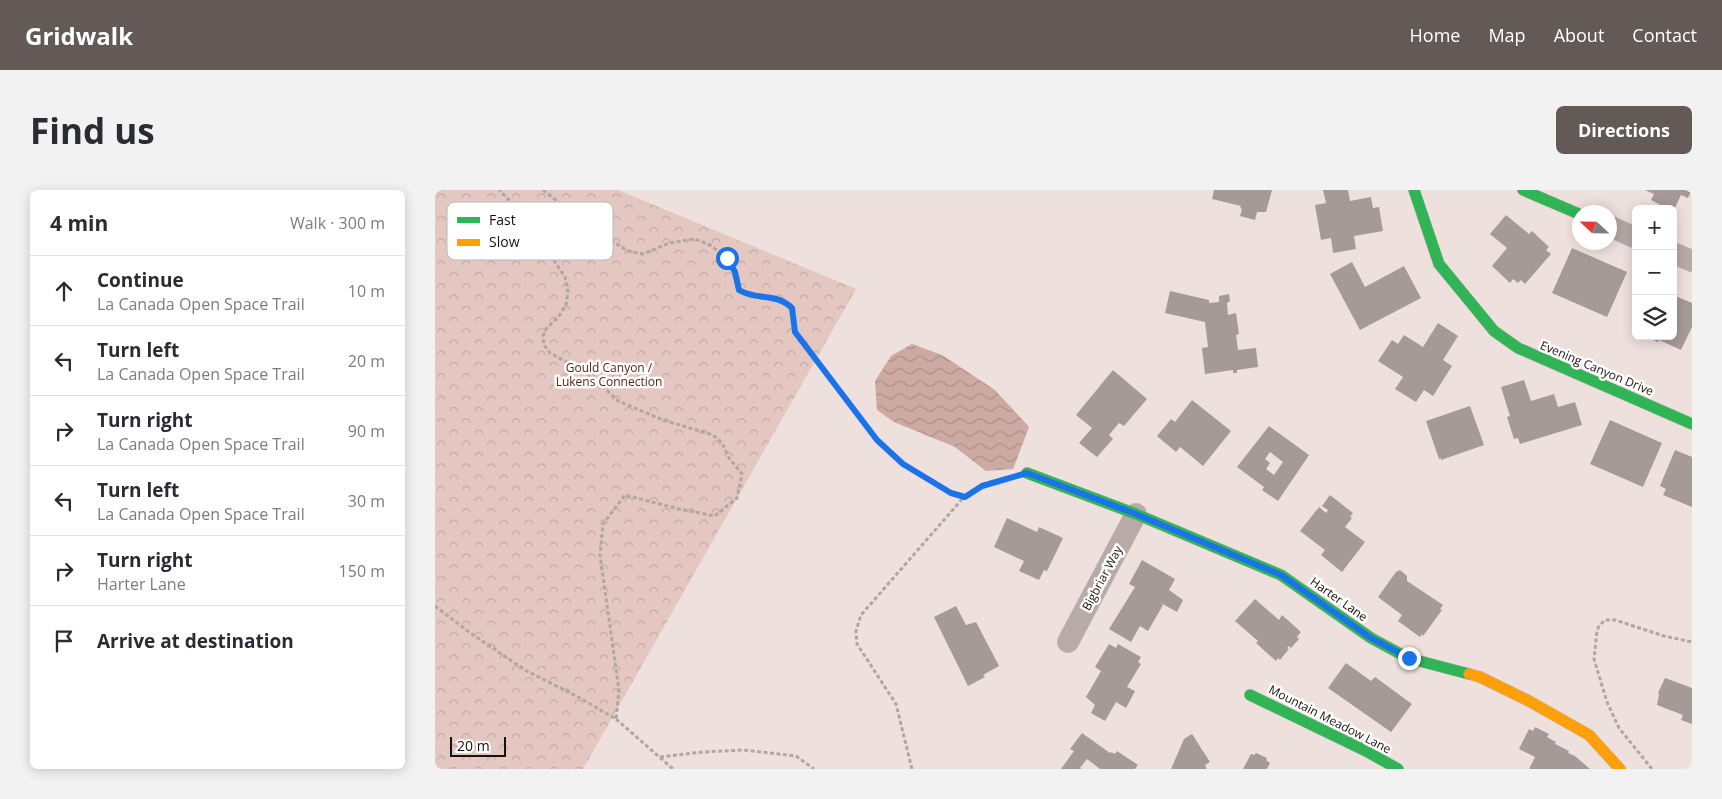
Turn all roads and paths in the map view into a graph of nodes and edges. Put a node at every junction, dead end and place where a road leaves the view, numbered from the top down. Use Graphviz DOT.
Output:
graph roads {
  1 [pos="499,190"];
  2 [pos="543,190"];
  3 [pos="1414,190"];
  4 [pos="1523,190"];
  5 [pos="511,202"];
  6 [pos="558,202"];
  7 [pos="1572,211"];
  8 [pos="1617,230"];
  9 [pos="1632,236"];
  10 [pos="613,241"];
  11 [pos="1677,255"];
  12 [pos="554,260"];
  13 [pos="1692,261"];
  14 [pos="1692,424"];
  15 [pos="1027,473"];
  16 [pos="965,497"];
  17 [pos="1136,514"];
  18 [pos="435,606"];
  19 [pos="1068,642"];
  20 [pos="1692,642"];
  21 [pos="1250,694"];
  22 [pos="616,719"];
  23 [pos="660,757"];
  24 [pos="673,769"];
  25 [pos="814,769"];
  26 [pos="912,769"];
  27 [pos="1398,769"];
  28 [pos="1620,769"];
  29 [pos="1652,769"];
  1 -- 5 [label="path"];
  2 -- 6 [label="path"];
  3 -- 14 [label="street, Evening Canyon Drive"];
  4 -- 7 [label="street"];
  8 -- 9 [label="street"];
  10 -- 16 [label="path"];
  11 -- 13 [label="street"];
  12 -- 22 [label="path"];
  15 -- 16 [label="path"];
  15 -- 17 [label="street, Harter Lane"];
  16 -- 26 [label="path"];
  17 -- 19 [label="street, Bigbriar Way"];
  17 -- 28 [label="street, Harter Lane"];
  18 -- 22 [label="path"];
  20 -- 29 [label="path"];
  21 -- 27 [label="street, Mountain Meadow Lane"];
  22 -- 23 [label="path"];
  23 -- 24 [label="path"];
  23 -- 25 [label="path"];
}
